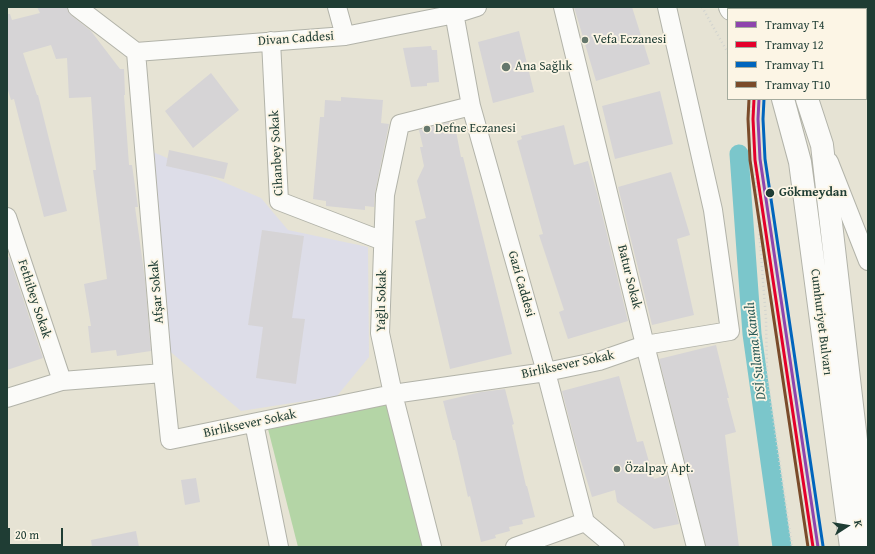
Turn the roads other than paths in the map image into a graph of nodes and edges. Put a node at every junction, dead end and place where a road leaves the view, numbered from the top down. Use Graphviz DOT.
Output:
graph roads {
  1 [pos="77,7"];
  2 [pos="337,7"];
  3 [pos="477,7"];
  4 [pos="563,7"];
  5 [pos="667,7"];
  6 [pos="454,11"];
  7 [pos="345,36"];
  8 [pos="271,41"];
  9 [pos="136,52"];
  10 [pos="783,100"];
  11 [pos="807,100"];
  12 [pos="471,106"];
  13 [pos="822,145"];
  14 [pos="7,217"];
  15 [pos="383,241"];
  16 [pos="868,261"];
  17 [pos="645,345"];
  18 [pos="546,372"];
  19 [pos="164,373"];
  20 [pos="62,381"];
  21 [pos="393,394"];
  22 [pos="7,398"];
  23 [pos="254,423"];
  24 [pos="585,522"];
  25 [pos="868,544"];
  26 [pos="279,547"];
  27 [pos="432,547"];
  28 [pos="515,547"];
  29 [pos="615,547"];
  30 [pos="696,547"];
  31 [pos="851,547"];
  1 -- 9 [label="street"];
  2 -- 7 [label="street"];
  3 -- 6 [label="street, Divan Caddesi"];
  4 -- 17 [label="street, Batur Sokak"];
  5 -- 17 [label="street, Birliksever Sokak"];
  6 -- 7 [label="street, Divan Caddesi"];
  6 -- 12 [label="street, Gazi Caddesi"];
  7 -- 8 [label="street, Divan Caddesi"];
  8 -- 9 [label="street, Divan Caddesi"];
  8 -- 15 [label="street, Cihanbey Sokak"];
  9 -- 19 [label="street, Afşar Sokak"];
  10 -- 31 [label="main road, Cumhuriyet Bulvarı"];
  11 -- 13 [label="main road, Cumhuriyet Bulvarı"];
  12 -- 15 [label="street, Yağlı Sokak"];
  12 -- 18 [label="street, Gazi Caddesi"];
  13 -- 16 [label="street"];
  13 -- 25 [label="main road, Cumhuriyet Bulvarı"];
  14 -- 20 [label="street, Fethibey Sokak"];
  15 -- 21 [label="street, Yağlı Sokak"];
  17 -- 18 [label="street, Birliksever Sokak"];
  17 -- 30 [label="street, Batur Sokak"];
  18 -- 21 [label="street, Birliksever Sokak"];
  18 -- 24 [label="street, Gazi Caddesi"];
  19 -- 20 [label="street"];
  19 -- 23 [label="street, Birliksever Sokak"];
  20 -- 22 [label="street"];
  21 -- 23 [label="street, Birliksever Sokak"];
  21 -- 27 [label="street, Yağlı Sokak"];
  23 -- 26 [label="street"];
  24 -- 28 [label="street"];
  24 -- 29 [label="street"];
}
